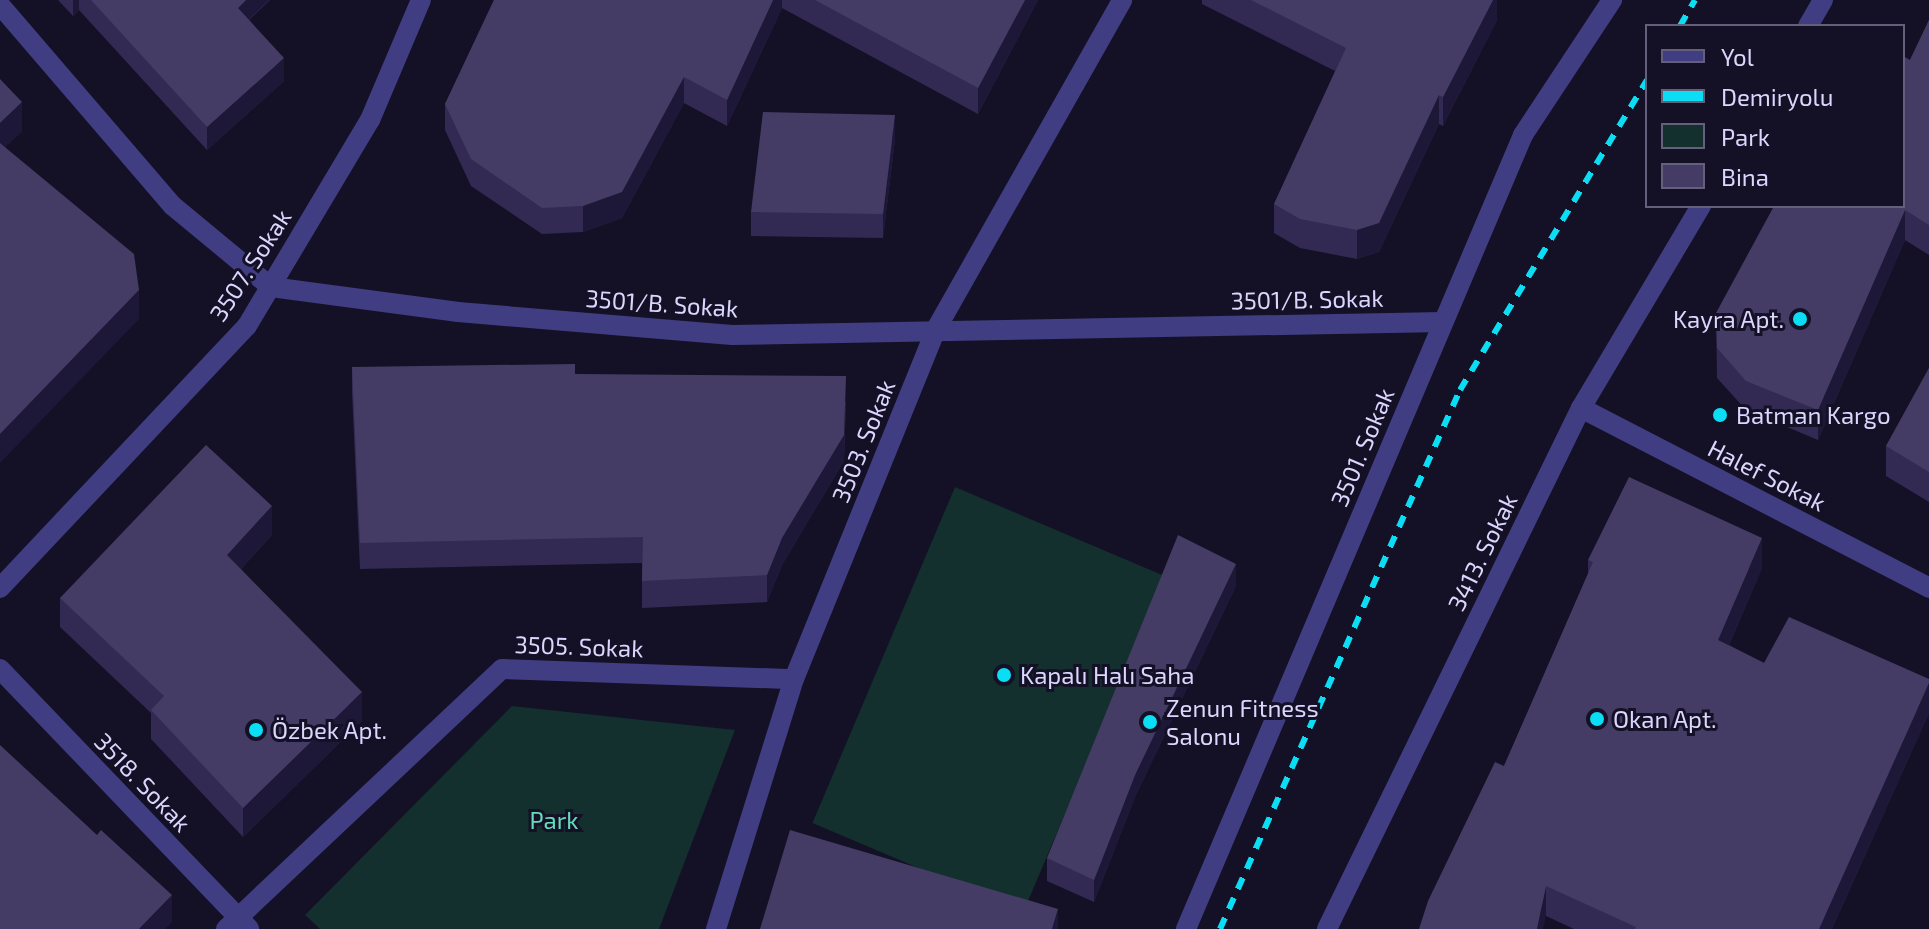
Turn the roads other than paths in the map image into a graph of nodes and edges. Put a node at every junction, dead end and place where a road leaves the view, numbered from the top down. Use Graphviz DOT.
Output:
graph roads {
  1 [pos="421,0"];
  2 [pos="1122,0"];
  3 [pos="1612,0"];
  4 [pos="1823,0"];
  5 [pos="0,5"];
  6 [pos="1809,24"];
  7 [pos="1700,208"];
  8 [pos="271,287"];
  9 [pos="1443,322"];
  10 [pos="935,331"];
  11 [pos="1581,408"];
  12 [pos="0,588"];
  13 [pos="1929,588"];
  14 [pos="0,669"];
  15 [pos="794,679"];
  16 [pos="237,925"];
  17 [pos="716,929"];
  18 [pos="1186,929"];
  19 [pos="1327,929"];
  1 -- 8 [label="street, 3507. Sokak"];
  2 -- 10 [label="street, 3503. Sokak"];
  3 -- 9 [label="street, 3501. Sokak"];
  4 -- 6 [label="street"];
  5 -- 8 [label="street"];
  7 -- 11 [label="street, 3413. Sokak"];
  8 -- 10 [label="street, 3501/B. Sokak"];
  8 -- 12 [label="street, 3507. Sokak"];
  9 -- 10 [label="street, 3501/B. Sokak"];
  9 -- 18 [label="street, 3501. Sokak"];
  10 -- 15 [label="street, 3503. Sokak"];
  11 -- 13 [label="street, Halef Sokak"];
  11 -- 19 [label="street, 3413. Sokak"];
  14 -- 16 [label="street, 3518. Sokak"];
  15 -- 16 [label="street, 3505. Sokak"];
  15 -- 17 [label="street, 3503. Sokak"];
}
